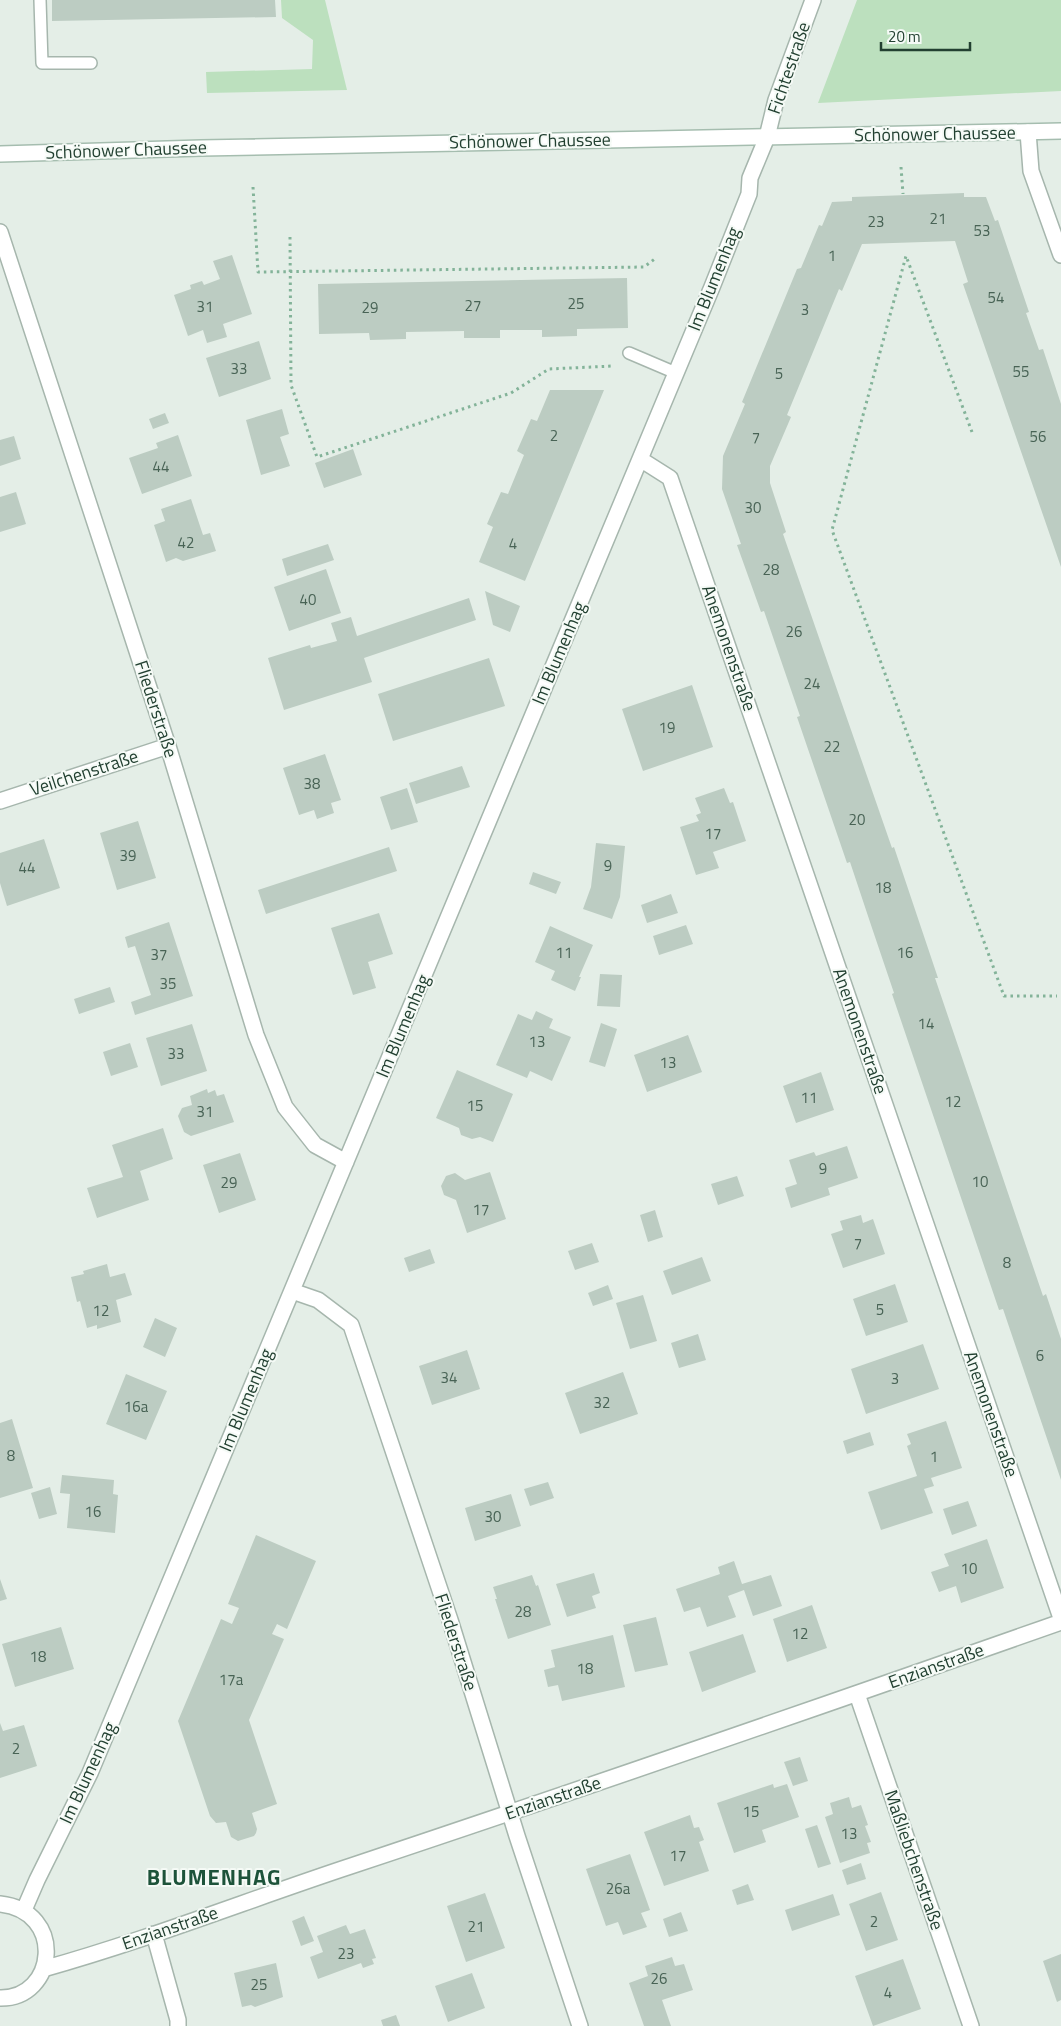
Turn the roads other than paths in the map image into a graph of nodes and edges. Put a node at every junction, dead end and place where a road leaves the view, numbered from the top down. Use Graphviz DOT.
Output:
graph roads {
  1 [pos="40,0"];
  2 [pos="813,0"];
  3 [pos="91,63"];
  4 [pos="1061,131"];
  5 [pos="1028,132"];
  6 [pos="767,137"];
  7 [pos="0,154"];
  8 [pos="0,232"];
  9 [pos="1061,254"];
  10 [pos="629,353"];
  11 [pos="676,373"];
  12 [pos="640,459"];
  13 [pos="168,746"];
  14 [pos="0,800"];
  15 [pos="346,1162"];
  16 [pos="292,1291"];
  17 [pos="1061,1620"];
  18 [pos="857,1694"];
  19 [pos="510,1813"];
  20 [pos="0,1904"];
  21 [pos="24,1910"];
  22 [pos="154,1934"];
  23 [pos="43,1969"];
  24 [pos="0,1998"];
  25 [pos="178,2026"];
  26 [pos="580,2026"];
  27 [pos="971,2026"];
  1 -- 3 [label="lane"];
  2 -- 6 [label="street, Fichtestraße"];
  4 -- 5 [label="street, Schönower Chaussee"];
  5 -- 6 [label="street, Schönower Chaussee"];
  5 -- 9 [label="street"];
  6 -- 7 [label="street, Schönower Chaussee"];
  6 -- 11 [label="street, Im Blumenhag"];
  8 -- 13 [label="street, Fliederstraße"];
  10 -- 11 [label="lane"];
  11 -- 12 [label="street, Im Blumenhag"];
  12 -- 15 [label="street, Im Blumenhag"];
  12 -- 17 [label="street, Anemonenstraße"];
  13 -- 14 [label="street, Veilchenstraße"];
  13 -- 15 [label="street, Fliederstraße"];
  15 -- 16 [label="street, Im Blumenhag"];
  16 -- 19 [label="street, Fliederstraße"];
  16 -- 21 [label="street, Im Blumenhag"];
  17 -- 18 [label="street, Enzianstraße"];
  18 -- 19 [label="street, Enzianstraße"];
  18 -- 27 [label="street, Maßliebchenstraße"];
  19 -- 22 [label="street, Enzianstraße"];
  19 -- 26 [label="street, Fliederstraße"];
  20 -- 21 [label="street"];
  21 -- 23 [label="street"];
  22 -- 23 [label="street, Enzianstraße"];
  22 -- 25 [label="street"];
  23 -- 24 [label="street"];
}
